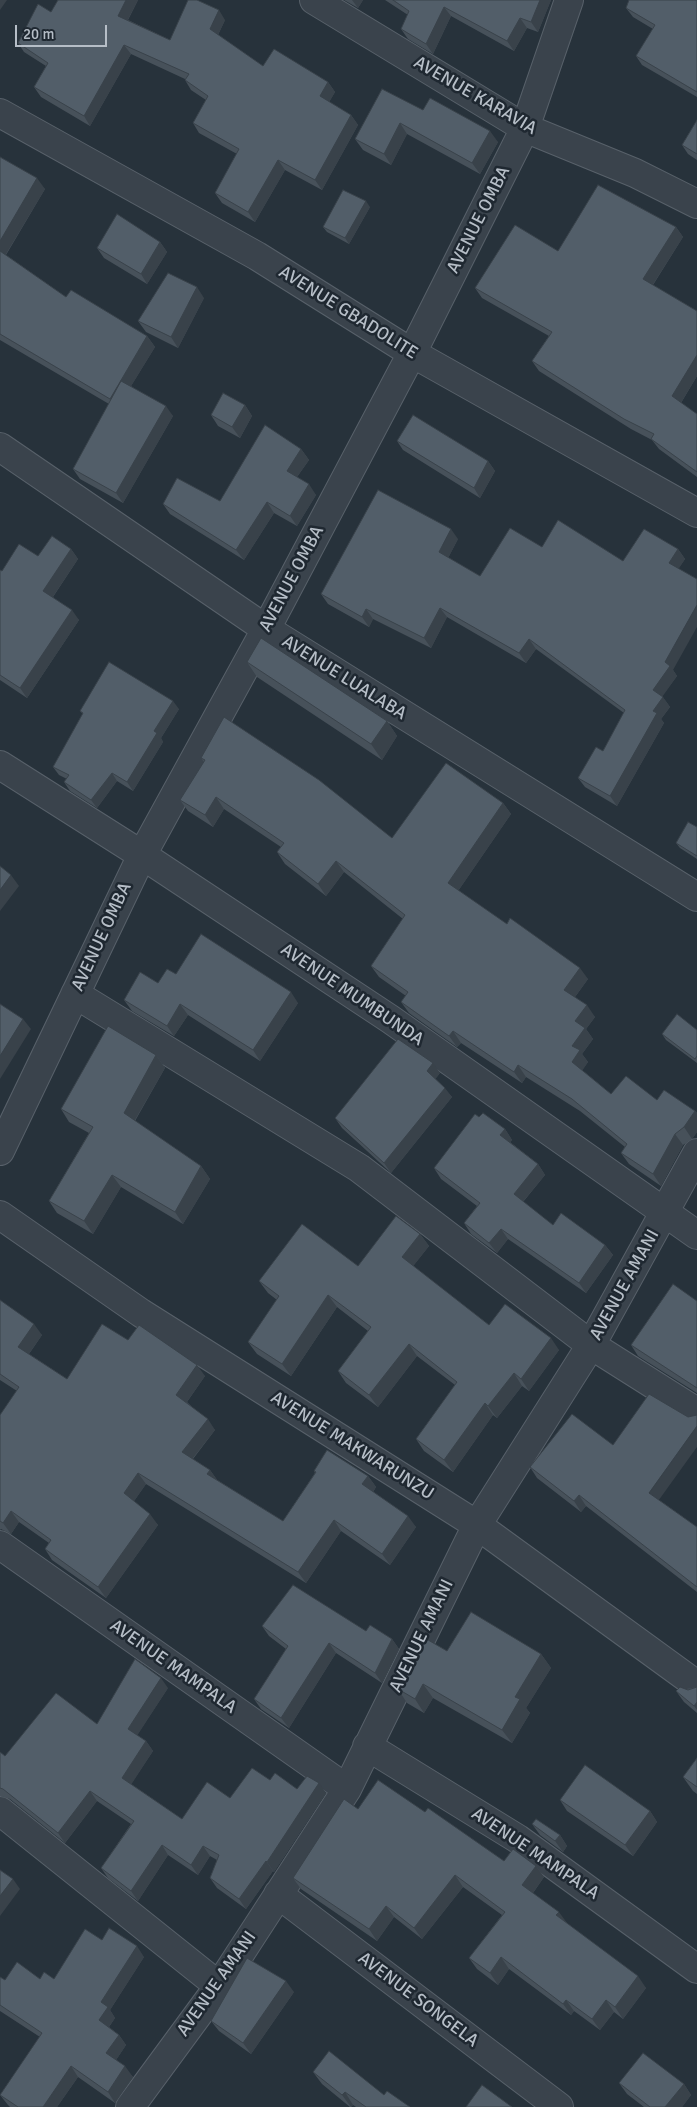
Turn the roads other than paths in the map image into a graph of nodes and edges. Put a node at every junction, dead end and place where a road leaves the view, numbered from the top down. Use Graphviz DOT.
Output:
graph roads {
  1 [pos="314,0"];
  2 [pos="569,0"];
  3 [pos="0,113"];
  4 [pos="525,128"];
  5 [pos="697,204"];
  6 [pos="412,353"];
  7 [pos="0,447"];
  8 [pos="697,513"];
  9 [pos="266,629"];
  10 [pos="0,765"];
  11 [pos="142,855"];
  12 [pos="697,897"];
  13 [pos="75,994"];
  14 [pos="0,1151"];
  15 [pos="697,1153"];
  16 [pos="665,1213"];
  17 [pos="0,1215"];
  18 [pos="697,1235"];
  19 [pos="591,1345"];
  20 [pos="697,1412"];
  21 [pos="477,1525"];
  22 [pos="0,1545"];
  23 [pos="697,1685"];
  24 [pos="367,1746"];
  25 [pos="347,1789"];
  26 [pos="0,1811"];
  27 [pos="278,1894"];
  28 [pos="697,1969"];
  29 [pos="218,1986"];
  30 [pos="141,2103"];
  31 [pos="559,2107"];
  1 -- 4 [label="street, AVENUE KARAVIA"];
  2 -- 4 [label="street, AVENUE OMBA"];
  3 -- 6 [label="street, AVENUE GBADOLITE"];
  4 -- 5 [label="street, AVENUE KARAVIA"];
  4 -- 6 [label="street, AVENUE OMBA"];
  6 -- 8 [label="street, AVENUE GBADOLITE"];
  6 -- 9 [label="street, AVENUE OMBA"];
  7 -- 9 [label="street, AVENUE LUALABA"];
  9 -- 11 [label="street, AVENUE OMBA"];
  9 -- 12 [label="street, AVENUE LUALABA"];
  10 -- 11 [label="street, AVENUE MUMBUNDA"];
  11 -- 13 [label="street, AVENUE OMBA"];
  11 -- 16 [label="street, AVENUE MUMBUNDA"];
  13 -- 14 [label="street, AVENUE OMBA"];
  13 -- 19 [label="street"];
  15 -- 16 [label="street, AVENUE AMANI"];
  16 -- 18 [label="street, AVENUE MUMBUNDA"];
  16 -- 19 [label="street, AVENUE AMANI"];
  17 -- 21 [label="street, AVENUE MAKWARUNZU"];
  19 -- 20 [label="street"];
  19 -- 21 [label="street, AVENUE AMANI"];
  21 -- 23 [label="street, AVENUE MAKWARUNZU"];
  21 -- 24 [label="street, AVENUE AMANI"];
  22 -- 25 [label="street, AVENUE MAMPALA"];
  24 -- 25 [label="street, AVENUE AMANI"];
  24 -- 28 [label="street, AVENUE MAMPALA"];
  25 -- 27 [label="street, AVENUE AMANI"];
  26 -- 29 [label="street"];
  27 -- 29 [label="street, AVENUE AMANI"];
  27 -- 31 [label="street, AVENUE SONGELA"];
  29 -- 30 [label="street, AVENUE AMANI"];
}
